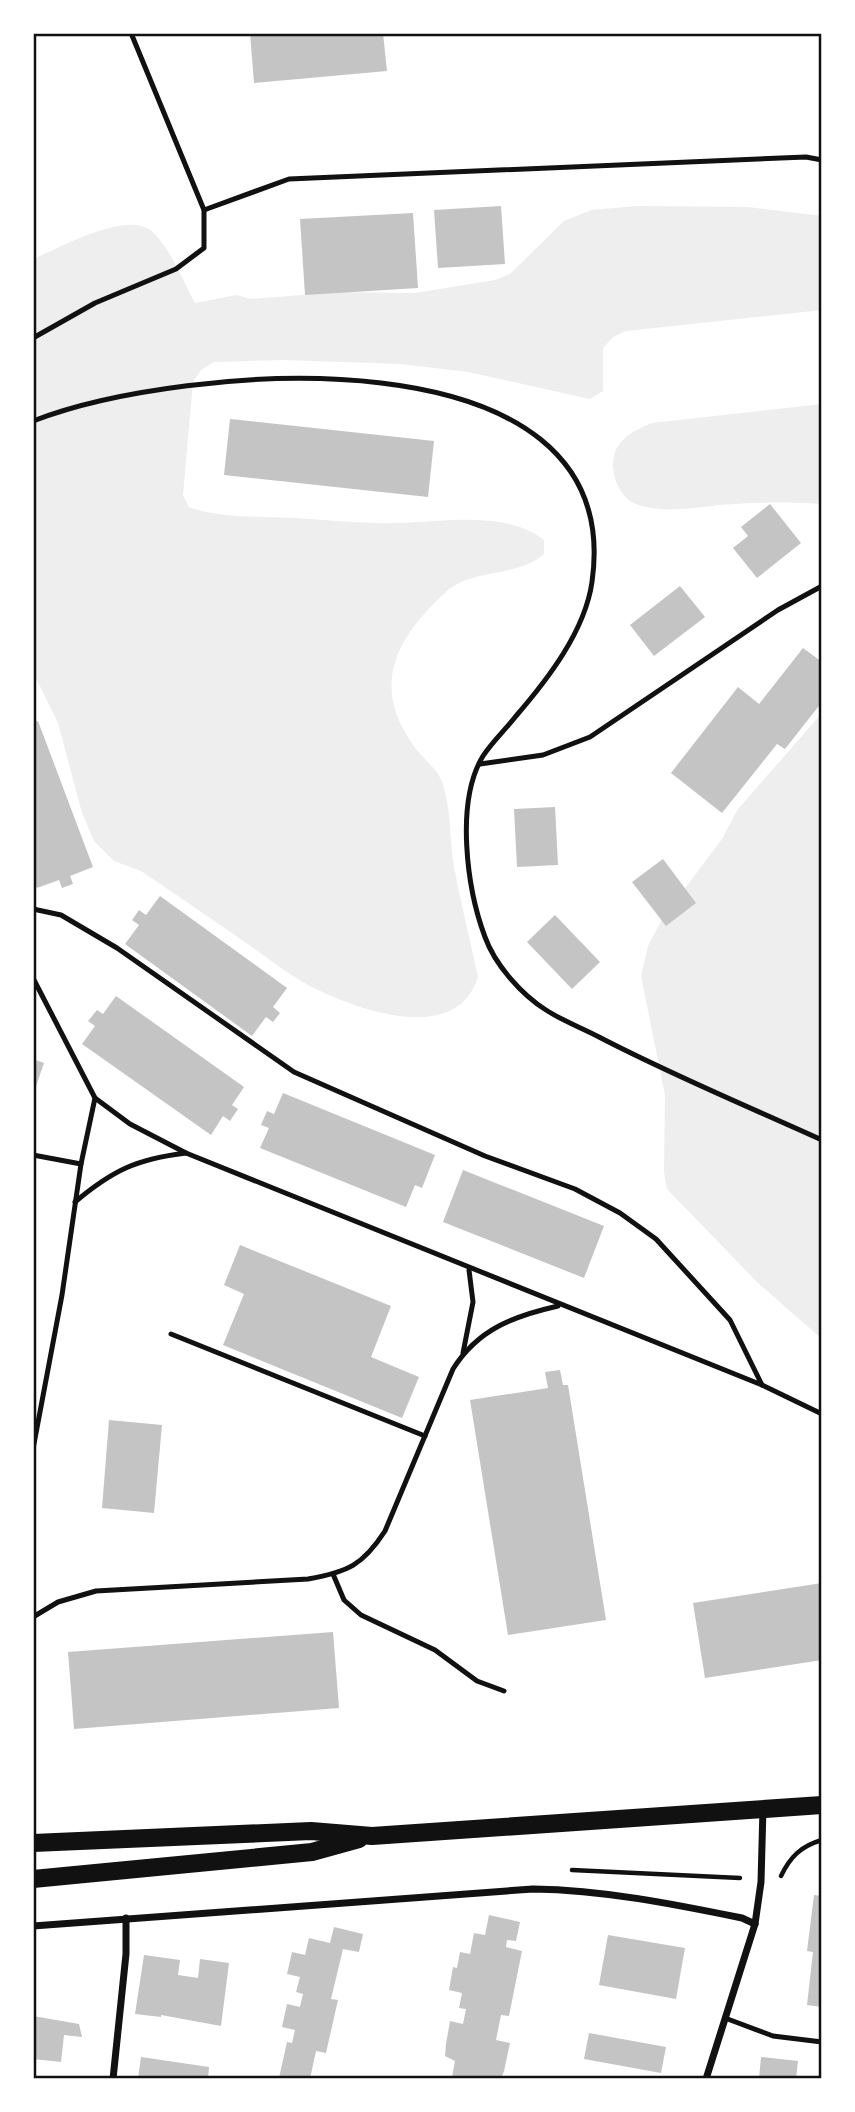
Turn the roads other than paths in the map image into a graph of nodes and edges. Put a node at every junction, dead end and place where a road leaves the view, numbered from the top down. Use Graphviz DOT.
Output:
graph roads {
  1 [pos="131,33"];
  2 [pos="822,160"];
  3 [pos="204,210"];
  4 [pos="33,338"];
  5 [pos="33,421"];
  6 [pos="822,586"];
  7 [pos="480,764"];
  8 [pos="33,909"];
  9 [pos="33,978"];
  10 [pos="95,1098"];
  11 [pos="822,1140"];
  12 [pos="186,1153"];
  13 [pos="33,1155"];
  14 [pos="80,1164"];
  15 [pos="75,1202"];
  16 [pos="469,1270"];
  17 [pos="558,1306"];
  18 [pos="171,1334"];
  19 [pos="462,1354"];
  20 [pos="762,1385"];
  21 [pos="822,1414"];
  22 [pos="425,1436"];
  23 [pos="33,1449"];
  24 [pos="333,1574"];
  25 [pos="33,1617"];
  26 [pos="504,1691"];
  27 [pos="822,1805"];
  28 [pos="763,1808"];
  29 [pos="372,1836"];
  30 [pos="33,1843"];
  31 [pos="33,1879"];
  32 [pos="126,1918"];
  33 [pos="755,1924"];
  34 [pos="33,1926"];
  35 [pos="725,2018"];
  36 [pos="822,2042"];
  37 [pos="113,2079"];
  38 [pos="706,2079"];
  1 -- 3 [label="lane"];
  2 -- 3 [label="lane"];
  3 -- 4 [label="lane"];
  5 -- 7 [label="lane"];
  6 -- 7 [label="lane"];
  7 -- 11 [label="lane"];
  8 -- 20 [label="lane"];
  9 -- 10 [label="lane"];
  10 -- 12 [label="lane"];
  10 -- 14 [label="lane"];
  12 -- 15 [label="lane"];
  12 -- 16 [label="lane"];
  13 -- 14 [label="lane"];
  14 -- 15 [label="lane"];
  15 -- 23 [label="lane"];
  16 -- 17 [label="lane"];
  16 -- 19 [label="lane"];
  17 -- 19 [label="lane"];
  17 -- 20 [label="lane"];
  18 -- 22 [label="lane"];
  19 -- 22 [label="lane"];
  20 -- 21 [label="lane"];
  22 -- 24 [label="lane"];
  24 -- 25 [label="lane"];
  24 -- 26 [label="lane"];
  27 -- 28 [label="main road"];
  28 -- 29 [label="main road"];
  28 -- 33 [label="street"];
  29 -- 30 [label="main road"];
  29 -- 31 [label="main road"];
  32 -- 33 [label="street"];
  32 -- 34 [label="street"];
  32 -- 37 [label="street"];
  33 -- 35 [label="street"];
  35 -- 36 [label="lane"];
  35 -- 38 [label="street"];
}
